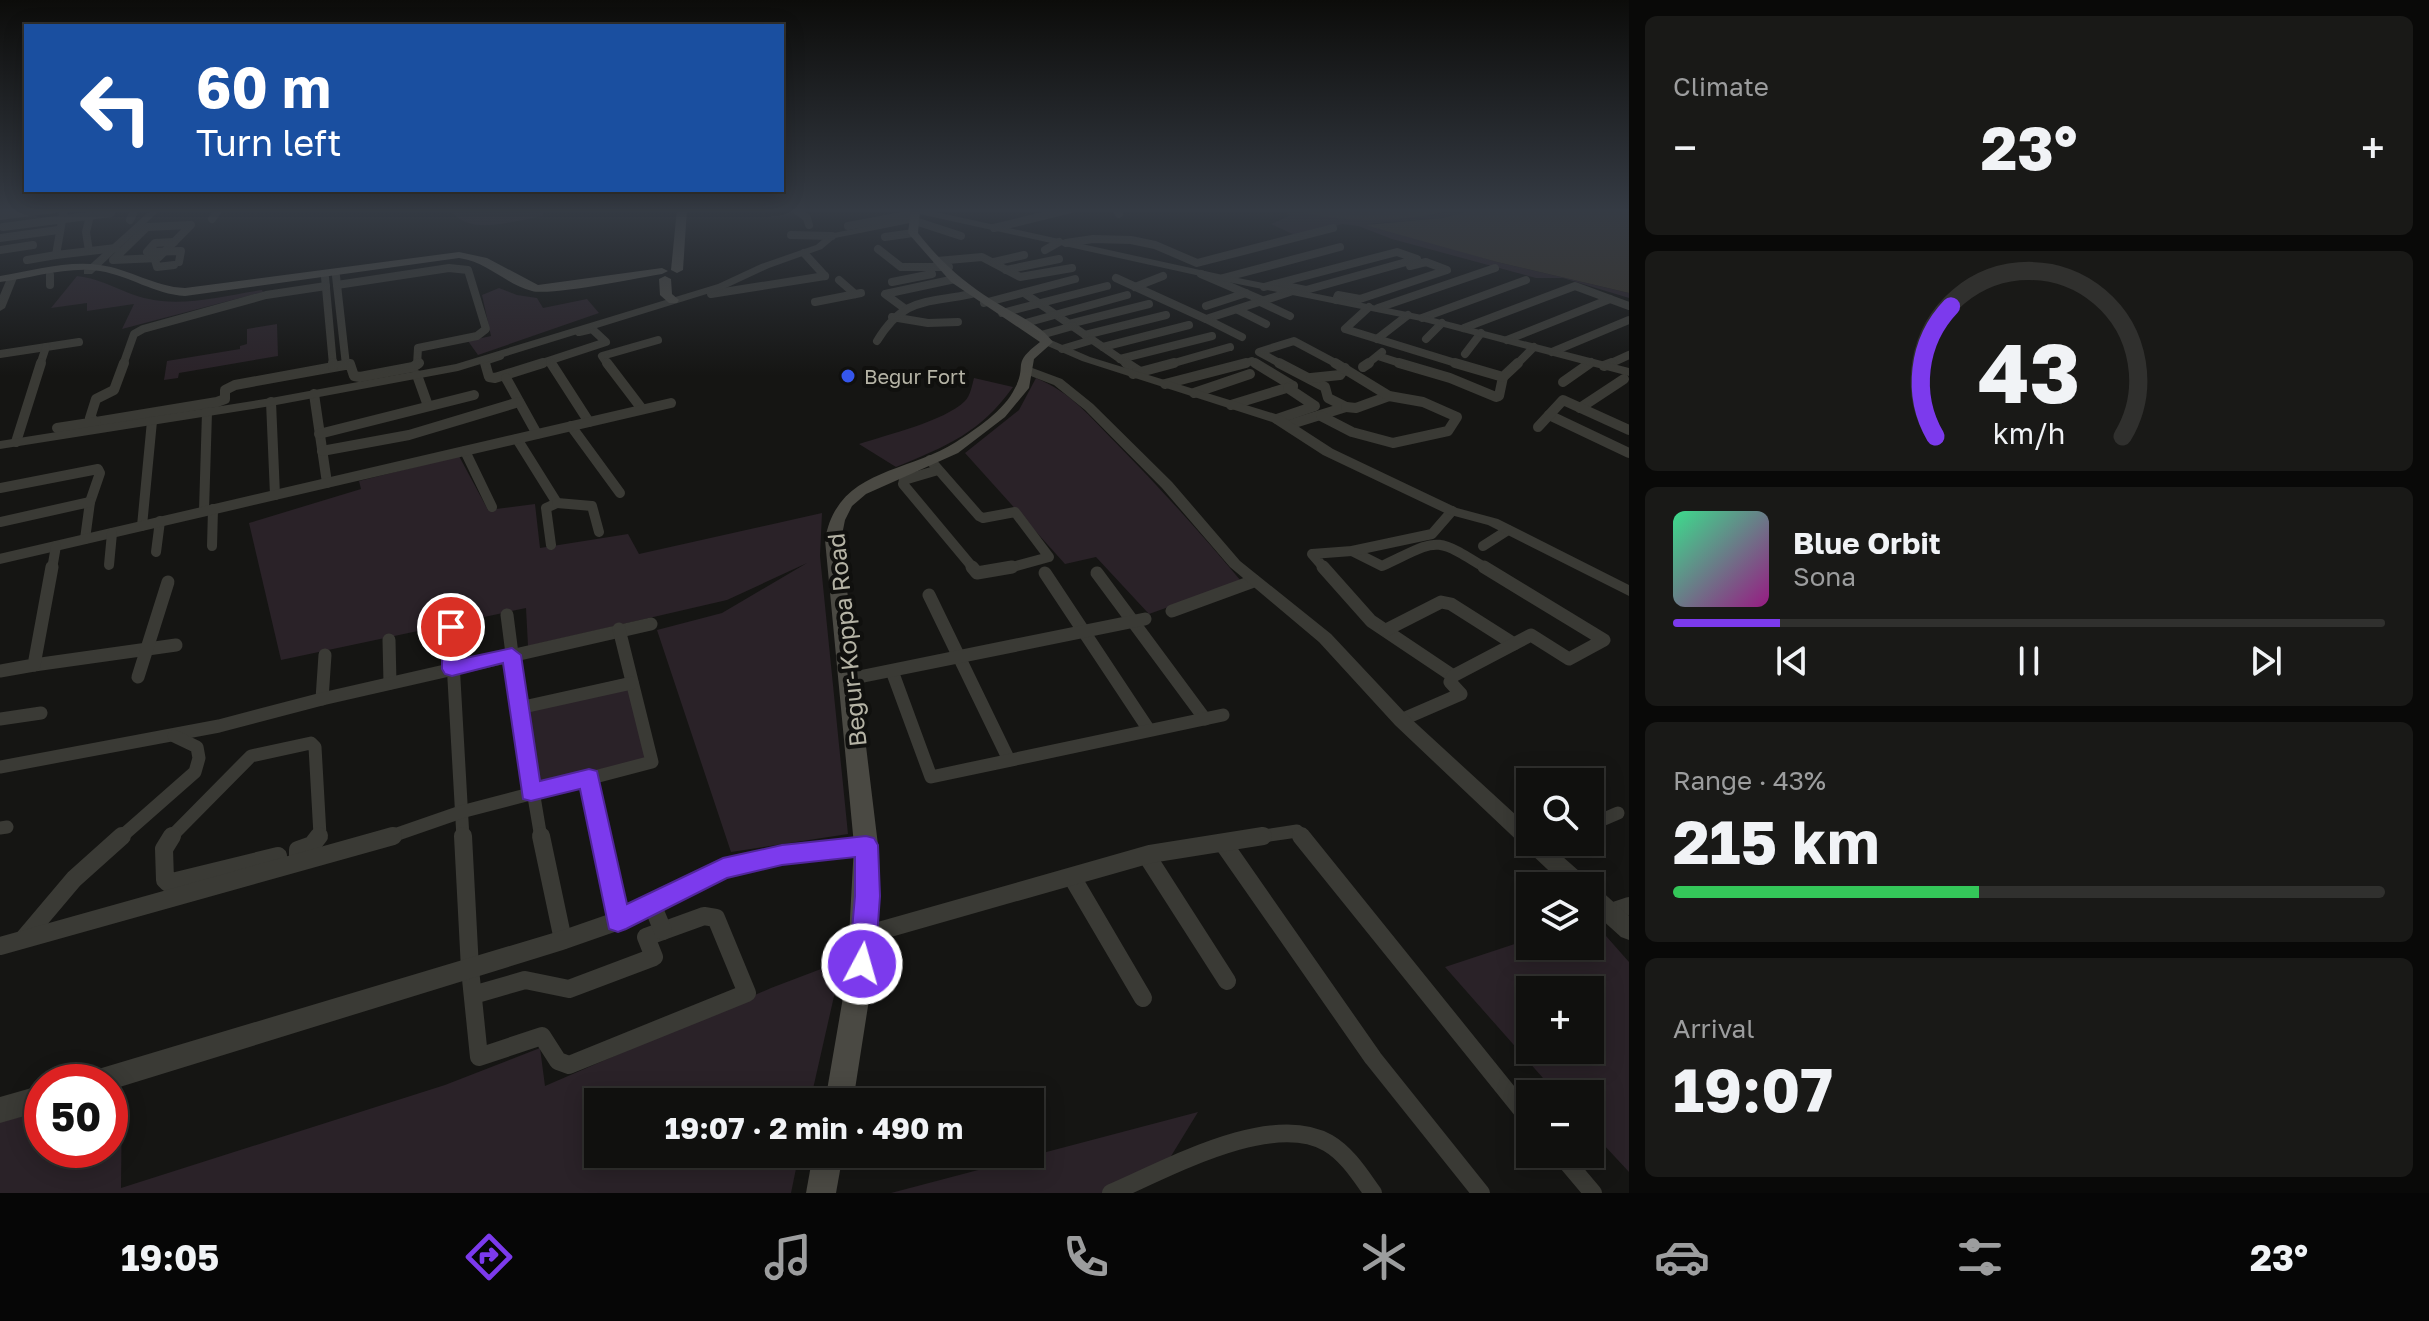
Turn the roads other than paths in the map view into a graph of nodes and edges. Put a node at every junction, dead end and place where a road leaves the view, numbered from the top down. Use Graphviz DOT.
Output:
graph roads {
  1 [pos="96,265"];
  2 [pos="133,265"];
  3 [pos="408,265"];
  4 [pos="482,265"];
  5 [pos="668,265"];
  6 [pos="669,265"];
  7 [pos="772,265"];
  8 [pos="815,265"];
  9 [pos="898,265"];
  10 [pos="942,265"];
  11 [pos="958,265"];
  12 [pos="969,265"];
  13 [pos="998,265"];
  14 [pos="1032,265"];
  15 [pos="1159,265"];
  16 [pos="1273,265"];
  17 [pos="1348,265"];
  18 [pos="1397,265"];
  19 [pos="1412,265"];
  20 [pos="1430,265"];
  21 [pos="384,267"];
  22 [pos="1072,268"];
  23 [pos="1495,268"];
  24 [pos="90,270"];
  25 [pos="945,270"];
  26 [pos="1006,270"];
  27 [pos="123,274"];
  28 [pos="667,274"];
  29 [pos="1201,274"];
  30 [pos="1163,276"];
  31 [pos="1116,278"];
  32 [pos="1223,278"];
  33 [pos="806,279"];
  34 [pos="1075,279"];
  35 [pos="6,280"];
  36 [pos="839,280"];
  37 [pos="1526,280"];
  38 [pos="331,281"];
  39 [pos="892,282"];
  40 [pos="1269,285"];
  41 [pos="1107,286"];
  42 [pos="1135,287"];
  43 [pos="149,291"];
  44 [pos="1290,292"];
  45 [pos="1024,293"];
  46 [pos="1246,293"];
  47 [pos="711,294"];
  48 [pos="1127,295"];
  49 [pos="333,298"];
  50 [pos="679,298"];
  51 [pos="977,298"];
  52 [pos="1337,298"];
  53 [pos="827,299"];
  54 [pos="1610,299"];
  55 [pos="1,301"];
  56 [pos="815,302"];
  57 [pos="1262,302"];
  58 [pos="1039,303"];
  59 [pos="1149,304"];
  60 [pos="1206,306"];
  61 [pos="1629,306"];
  62 [pos="904,308"];
  63 [pos="1374,308"];
  64 [pos="1238,310"];
  65 [pos="1002,313"];
  66 [pos="1054,313"];
  67 [pos="1166,315"];
  68 [pos="1408,315"];
  69 [pos="1290,316"];
  70 [pos="892,317"];
  71 [pos="1422,318"];
  72 [pos="1206,319"];
  73 [pos="1629,320"];
  74 [pos="958,322"];
  75 [pos="1442,323"];
  76 [pos="1022,324"];
  77 [pos="1266,324"];
  78 [pos="1071,325"];
  79 [pos="1189,325"];
  80 [pos="1464,328"];
  81 [pos="1481,333"];
  82 [pos="1212,336"];
  83 [pos="1089,337"];
  84 [pos="1242,337"];
  85 [pos="1377,339"];
  86 [pos="1426,339"];
  87 [pos="658,340"];
  88 [pos="1507,340"];
  89 [pos="543,341"];
  90 [pos="877,341"];
  91 [pos="79,342"];
  92 [pos="1050,342"];
  93 [pos="1393,344"];
  94 [pos="46,347"];
  95 [pos="1103,347"];
  96 [pos="1230,347"];
  97 [pos="1534,347"];
  98 [pos="1552,352"];
  99 [pos="0,354"];
  100 [pos="1465,354"];
  101 [pos="1629,355"];
  102 [pos="1378,356"];
  103 [pos="1120,359"];
  104 [pos="551,362"];
  105 [pos="1591,362"];
  106 [pos="346,365"];
  107 [pos="1604,366"];
  108 [pos="333,367"];
  109 [pos="1363,367"];
  110 [pos="1345,368"];
  111 [pos="1027,370"];
  112 [pos="1136,373"];
  113 [pos="1250,374"];
  114 [pos="417,375"];
  115 [pos="1624,375"];
  116 [pos="1503,377"];
  117 [pos="506,378"];
  118 [pos="1308,378"];
  119 [pos="1563,382"];
  120 [pos="1165,384"];
  121 [pos="1288,388"];
  122 [pos="1194,393"];
  123 [pos="314,394"];
  124 [pos="474,395"];
  125 [pos="1389,396"];
  126 [pos="271,402"];
  127 [pos="519,402"];
  128 [pos="427,403"];
  129 [pos="671,403"];
  130 [pos="1231,405"];
  131 [pos="1346,407"];
  132 [pos="1580,408"];
  133 [pos="642,409"];
  134 [pos="207,412"];
  135 [pos="1549,415"];
  136 [pos="1321,416"];
  137 [pos="152,421"];
  138 [pos="96,422"];
  139 [pos="589,422"];
  140 [pos="1282,422"];
  141 [pos="571,426"];
  142 [pos="1538,427"];
  143 [pos="57,428"];
  144 [pos="1629,430"];
  145 [pos="319,434"];
  146 [pos="537,434"];
  147 [pos="517,439"];
  148 [pos="16,442"];
  149 [pos="0,445"];
  150 [pos="322,451"];
  151 [pos="465,451"];
  152 [pos="1629,453"];
  153 [pos="934,465"];
  154 [pos="327,483"];
  155 [pos="0,488"];
  156 [pos="620,493"];
  157 [pos="275,495"];
  158 [pos="90,502"];
  159 [pos="557,503"];
  160 [pos="492,507"];
  161 [pos="209,510"];
  162 [pos="1452,511"];
  163 [pos="160,521"];
  164 [pos="0,522"];
  165 [pos="142,526"];
  166 [pos="1508,530"];
  167 [pos="599,532"];
  168 [pos="112,533"];
  169 [pos="85,539"];
  170 [pos="551,545"];
  171 [pos="56,546"];
  172 [pos="212,546"];
  173 [pos="1483,546"];
  174 [pos="1352,551"];
  175 [pos="156,552"];
  176 [pos="0,559"];
  177 [pos="109,565"];
  178 [pos="1045,573"];
  179 [pos="1097,573"];
  180 [pos="1252,581"];
  181 [pos="168,582"];
  182 [pos="1629,591"];
  183 [pos="929,595"];
  184 [pos="1172,611"];
  185 [pos="507,615"];
  186 [pos="1138,620"];
  187 [pos="651,624"];
  188 [pos="451,627"];
  189 [pos="619,629"];
  190 [pos="1386,630"];
  191 [pos="1086,631"];
  192 [pos="389,640"];
  193 [pos="1514,644"];
  194 [pos="176,645"];
  195 [pos="146,649"];
  196 [pos="325,655"];
  197 [pos="512,655"];
  198 [pos="959,658"];
  199 [pos="34,665"];
  200 [pos="452,669"];
  201 [pos="0,671"];
  202 [pos="892,671"];
  203 [pos="1453,676"];
  204 [pos="138,677"];
  205 [pos="849,679"];
  206 [pos="390,683"];
  207 [pos="632,683"];
  208 [pos="322,699"];
  209 [pos="519,708"];
  210 [pos="41,713"];
  211 [pos="1223,715"];
  212 [pos="0,719"];
  213 [pos="1205,719"];
  214 [pos="1401,720"];
  215 [pos="1149,730"];
  216 [pos="174,736"];
  217 [pos="1009,760"];
  218 [pos="0,767"];
  219 [pos="589,778"];
  220 [pos="531,792"];
  221 [pos="461,812"];
  222 [pos="1618,813"];
  223 [pos="1604,819"];
  224 [pos="1516,823"];
  225 [pos="1223,843"];
  226 [pos="866,845"];
  227 [pos="298,856"];
  228 [pos="1147,856"];
  229 [pos="1551,856"];
  230 [pos="277,862"];
  231 [pos="1566,872"];
  232 [pos="1072,877"];
  233 [pos="652,904"];
  234 [pos="1620,909"];
  235 [pos="618,921"];
  236 [pos="1629,930"];
  237 [pos="663,931"];
  238 [pos="865,935"];
  239 [pos="24,938"];
  240 [pos="563,940"];
  241 [pos="0,946"];
  242 [pos="470,969"];
  243 [pos="1227,981"];
  244 [pos="473,995"];
  245 [pos="1143,998"];
  246 [pos="128,1072"];
  247 [pos="842,1088"];
  248 [pos="24,1103"];
  249 [pos="1516,1104"];
  250 [pos="0,1110"];
  251 [pos="825,1168"];
  252 [pos="1572,1168"];
  253 [pos="821,1193"];
  254 [pos="1111,1193"];
  255 [pos="1373,1193"];
  256 [pos="1481,1193"];
  257 [pos="1593,1193"];
  1 -- 24 [label="street"];
  2 -- 27 [label="street"];
  3 -- 21 [label="main road"];
  4 -- 28 [label="main road"];
  5 -- 28 [label="main road"];
  6 -- 28 [label="main road"];
  7 -- 50 [label="street"];
  8 -- 33 [label="street"];
  9 -- 25 [label="street"];
  10 -- 25 [label="main road"];
  11 -- 25 [label="street"];
  12 -- 25 [label="street"];
  13 -- 26 [label="street"];
  14 -- 26 [label="street"];
  15 -- 29 [label="street"];
  16 -- 32 [label="street"];
  17 -- 40 [label="street"];
  18 -- 40 [label="street"];
  19 -- 52 [label="street"];
  20 -- 52 [label="street"];
  21 -- 38 [label="main road"];
  21 -- 43 [label="main road"];
  22 -- 26 [label="street"];
  23 -- 63 [label="street"];
  24 -- 27 [label="main road"];
  24 -- 35 [label="main road"];
  24 -- 35 [label="main road"];
  24 -- 43 [label="main road"];
  25 -- 39 [label="street"];
  25 -- 51 [label="main road"];
  25 -- 62 [label="street"];
  27 -- 43 [label="main road"];
  28 -- 50 [label="main road"];
  29 -- 32 [label="street"];
  29 -- 46 [label="street"];
  30 -- 42 [label="street"];
  31 -- 42 [label="street"];
  32 -- 40 [label="street"];
  33 -- 47 [label="street"];
  33 -- 53 [label="street"];
  34 -- 45 [label="street"];
  35 -- 55 [label="street"];
  36 -- 53 [label="street"];
  37 -- 71 [label="street"];
  38 -- 43 [label="main road"];
  38 -- 49 [label="street"];
  38 -- 106 [label="street"];
  38 -- 138 [label="street"];
  40 -- 44 [label="street"];
  41 -- 58 [label="street"];
  42 -- 72 [label="street"];
  44 -- 52 [label="street"];
  44 -- 57 [label="street"];
  45 -- 51 [label="street"];
  45 -- 58 [label="street"];
  46 -- 57 [label="street"];
  46 -- 60 [label="street"];
  48 -- 66 [label="street"];
  49 -- 106 [label="street"];
  49 -- 108 [label="street"];
  50 -- 89 [label="street"];
  51 -- 62 [label="street"];
  51 -- 65 [label="main road"];
  52 -- 63 [label="street"];
  53 -- 56 [label="street"];
  54 -- 61 [label="street"];
  54 -- 80 [label="street"];
  54 -- 88 [label="street"];
  57 -- 64 [label="street"];
  57 -- 69 [label="street"];
  58 -- 65 [label="street"];
  58 -- 66 [label="street"];
  59 -- 78 [label="street"];
  62 -- 70 [label="street"];
  63 -- 68 [label="street"];
  63 -- 85 [label="street"];
  64 -- 72 [label="street"];
  64 -- 77 [label="street"];
  65 -- 76 [label="main road"];
  66 -- 76 [label="street"];
  66 -- 78 [label="street"];
  67 -- 83 [label="street"];
  68 -- 71 [label="street"];
  68 -- 85 [label="street"];
  70 -- 74 [label="street"];
  70 -- 90 [label="street"];
  71 -- 75 [label="street"];
  72 -- 84 [label="street"];
  73 -- 98 [label="street"];
  75 -- 80 [label="street"];
  75 -- 86 [label="street"];
  76 -- 92 [label="main road"];
  78 -- 83 [label="street"];
  78 -- 92 [label="street"];
  79 -- 95 [label="street"];
  80 -- 81 [label="street"];
  81 -- 88 [label="street"];
  81 -- 100 [label="street"];
  82 -- 103 [label="street"];
  83 -- 92 [label="street"];
  83 -- 95 [label="street"];
  85 -- 93 [label="street"];
  87 -- 133 [label="street"];
  88 -- 97 [label="street"];
  89 -- 89 [label="street"];
  89 -- 114 [label="street"];
  91 -- 94 [label="street"];
  92 -- 111 [label="main road, Begur-Koppa Road"];
  92 -- 112 [label="street"];
  93 -- 102 [label="street"];
  93 -- 116 [label="street"];
  94 -- 99 [label="street"];
  94 -- 148 [label="street"];
  95 -- 103 [label="street"];
  96 -- 112 [label="street"];
  97 -- 98 [label="street"];
  97 -- 116 [label="street"];
  98 -- 105 [label="street"];
  101 -- 107 [label="street"];
  102 -- 109 [label="street"];
  102 -- 116 [label="street"];
  103 -- 112 [label="street"];
  104 -- 139 [label="street"];
  105 -- 107 [label="street"];
  105 -- 119 [label="street"];
  106 -- 108 [label="street"];
  107 -- 115 [label="street"];
  108 -- 138 [label="street"];
  110 -- 118 [label="street"];
  110 -- 118 [label="street"];
  110 -- 125 [label="street"];
  111 -- 153 [label="main road, Begur-Koppa Road"];
  111 -- 180 [label="street"];
  112 -- 120 [label="street"];
  113 -- 122 [label="street"];
  114 -- 123 [label="street"];
  114 -- 128 [label="street"];
  115 -- 132 [label="street"];
  117 -- 127 [label="street"];
  118 -- 131 [label="street"];
  120 -- 121 [label="street"];
  120 -- 122 [label="street"];
  121 -- 130 [label="street"];
  121 -- 140 [label="street"];
  122 -- 130 [label="street"];
  123 -- 126 [label="street"];
  123 -- 145 [label="street"];
  124 -- 145 [label="street"];
  125 -- 131 [label="street"];
  125 -- 136 [label="street"];
  126 -- 134 [label="street"];
  126 -- 157 [label="street"];
  127 -- 146 [label="street"];
  127 -- 150 [label="street"];
  129 -- 133 [label="street"];
  130 -- 140 [label="street"];
  131 -- 136 [label="street"];
  132 -- 135 [label="street"];
  132 -- 144 [label="street"];
  133 -- 139 [label="street"];
  134 -- 137 [label="street"];
  134 -- 161 [label="street"];
  135 -- 142 [label="street"];
  135 -- 152 [label="street"];
  136 -- 140 [label="street"];
  137 -- 148 [label="street"];
  137 -- 165 [label="street"];
  138 -- 143 [label="street"];
  139 -- 141 [label="street"];
  140 -- 162 [label="street"];
  141 -- 146 [label="street"];
  141 -- 156 [label="street"];
  145 -- 150 [label="street"];
  146 -- 147 [label="street"];
  147 -- 151 [label="street"];
  147 -- 159 [label="street"];
  148 -- 149 [label="street"];
  150 -- 154 [label="street"];
  151 -- 154 [label="street"];
  151 -- 160 [label="street"];
  153 -- 153 [label="street"];
  153 -- 205 [label="main road, Begur-Koppa Road"];
  154 -- 157 [label="street"];
  155 -- 158 [label="street"];
  157 -- 161 [label="street"];
  158 -- 164 [label="street"];
  158 -- 169 [label="street"];
  159 -- 167 [label="street"];
  159 -- 170 [label="street"];
  161 -- 163 [label="street"];
  161 -- 172 [label="street"];
  162 -- 166 [label="street"];
  162 -- 174 [label="street"];
  163 -- 165 [label="street"];
  163 -- 175 [label="street"];
  165 -- 168 [label="street"];
  166 -- 173 [label="street"];
  166 -- 182 [label="street"];
  168 -- 169 [label="street"];
  168 -- 177 [label="street"];
  169 -- 171 [label="street"];
  171 -- 176 [label="street"];
  171 -- 199 [label="street"];
  174 -- 190 [label="street"];
  174 -- 193 [label="street"];
  178 -- 191 [label="street"];
  179 -- 186 [label="street"];
  180 -- 184 [label="street"];
  180 -- 214 [label="street"];
  181 -- 195 [label="street"];
  183 -- 198 [label="street"];
  185 -- 197 [label="street"];
  186 -- 191 [label="street"];
  186 -- 213 [label="street"];
  187 -- 189 [label="street"];
  188 -- 200 [label="street"];
  189 -- 197 [label="street"];
  189 -- 207 [label="street"];
  190 -- 193 [label="street"];
  190 -- 203 [label="street"];
  191 -- 198 [label="street"];
  191 -- 215 [label="street"];
  192 -- 206 [label="street"];
  193 -- 203 [label="street"];
  194 -- 195 [label="street"];
  195 -- 199 [label="street"];
  195 -- 204 [label="street"];
  196 -- 208 [label="street"];
  197 -- 200 [label="street"];
  197 -- 209 [label="street"];
  198 -- 202 [label="street"];
  198 -- 217 [label="street"];
  199 -- 201 [label="street"];
  200 -- 206 [label="street"];
  200 -- 221 [label="street"];
  202 -- 205 [label="street"];
  202 -- 217 [label="street"];
  203 -- 214 [label="street"];
  205 -- 226 [label="main road, Begur-Koppa Road"];
  206 -- 208 [label="street"];
  207 -- 209 [label="street"];
  207 -- 219 [label="street"];
  208 -- 216 [label="street"];
  209 -- 220 [label="street"];
  210 -- 212 [label="street"];
  211 -- 213 [label="street"];
  213 -- 215 [label="street"];
  214 -- 224 [label="street"];
  215 -- 217 [label="street"];
  216 -- 218 [label="street"];
  216 -- 239 [label="street"];
  219 -- 220 [label="street"];
  219 -- 235 [label="street"];
  220 -- 221 [label="street"];
  220 -- 240 [label="street"];
  221 -- 227 [label="street"];
  221 -- 242 [label="street"];
  222 -- 223 [label="street"];
  225 -- 228 [label="street"];
  225 -- 249 [label="street"];
  225 -- 256 [label="street"];
  226 -- 233 [label="street"];
  226 -- 238 [label="main road, Begur-Koppa Road"];
  227 -- 230 [label="street"];
  227 -- 230 [label="street"];
  228 -- 232 [label="street"];
  228 -- 243 [label="street"];
  229 -- 231 [label="street"];
  230 -- 239 [label="street"];
  232 -- 238 [label="street"];
  232 -- 245 [label="street"];
  233 -- 235 [label="street"];
  233 -- 237 [label="street"];
  234 -- 236 [label="street"];
  235 -- 240 [label="street"];
  237 -- 244 [label="street"];
  237 -- 244 [label="street"];
  238 -- 247 [label="main road, Begur-Koppa Road"];
  239 -- 241 [label="street"];
  240 -- 242 [label="street"];
  242 -- 244 [label="street"];
  242 -- 246 [label="street"];
  248 -- 250 [label="street"];
  251 -- 253 [label="main road"];
  252 -- 257 [label="street"];
  254 -- 255 [label="street"];
}
